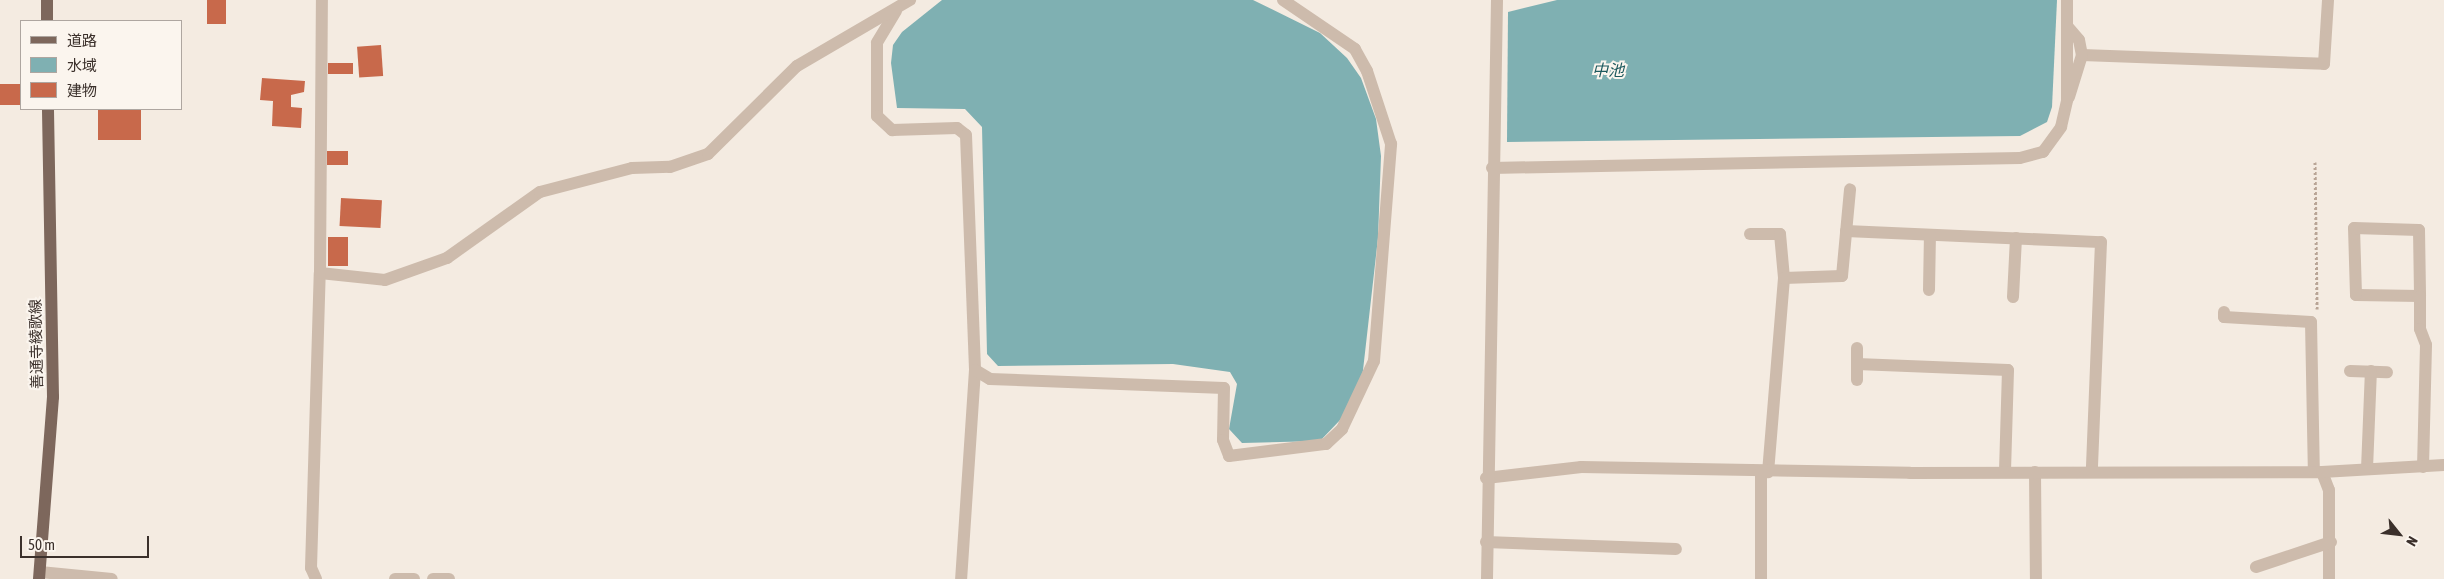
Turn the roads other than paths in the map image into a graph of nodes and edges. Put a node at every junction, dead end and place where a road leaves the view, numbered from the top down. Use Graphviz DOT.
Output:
graph roads {
  1 [pos="47,0"];
  2 [pos="322,0"];
  3 [pos="910,0"];
  4 [pos="1283,0"];
  5 [pos="1498,0"];
  6 [pos="2067,0"];
  7 [pos="2328,0"];
  8 [pos="897,8"];
  9 [pos="47,20"];
  10 [pos="2067,26"];
  11 [pos="2082,55"];
  12 [pos="2067,100"];
  13 [pos="48,110"];
  14 [pos="1492,168"];
  15 [pos="1850,189"];
  16 [pos="1846,231"];
  17 [pos="1750,234"];
  18 [pos="1930,235"];
  19 [pos="2016,238"];
  20 [pos="320,272"];
  21 [pos="1784,278"];
  22 [pos="1929,290"];
  23 [pos="2420,296"];
  24 [pos="2013,297"];
  25 [pos="2224,312"];
  26 [pos="1857,348"];
  27 [pos="1857,364"];
  28 [pos="975,370"];
  29 [pos="2350,371"];
  30 [pos="2371,371"];
  31 [pos="2387,372"];
  32 [pos="1857,380"];
  33 [pos="2444,465"];
  34 [pos="2423,467"];
  35 [pos="2367,469"];
  36 [pos="2092,471"];
  37 [pos="1765,472"];
  38 [pos="2005,472"];
  39 [pos="2035,472"];
  40 [pos="2318,472"];
  41 [pos="1486,478"];
  42 [pos="1486,542"];
  43 [pos="2331,542"];
  44 [pos="1676,549"];
  45 [pos="2256,567"];
  46 [pos="40,575"];
  47 [pos="112,579"];
  48 [pos="316,579"];
  49 [pos="395,579"];
  50 [pos="414,579"];
  51 [pos="433,579"];
  52 [pos="449,579"];
  53 [pos="961,579"];
  54 [pos="1487,579"];
  55 [pos="1761,579"];
  56 [pos="2036,579"];
  57 [pos="2329,579"];
  1 -- 9 [label="main road"];
  2 -- 20 [label="street"];
  3 -- 8 [label="street"];
  4 -- 28 [label="street"];
  5 -- 14 [label="street"];
  6 -- 10 [label="street"];
  7 -- 11 [label="street"];
  8 -- 20 [label="street"];
  8 -- 28 [label="street"];
  10 -- 11 [label="street"];
  10 -- 12 [label="street"];
  11 -- 12 [label="street"];
  12 -- 14 [label="street"];
  13 -- 46 [label="main road, 善通寺綾歌線"];
  14 -- 41 [label="street"];
  15 -- 16 [label="street"];
  16 -- 18 [label="street"];
  16 -- 21 [label="street"];
  17 -- 21 [label="street"];
  18 -- 19 [label="street"];
  18 -- 22 [label="street"];
  19 -- 24 [label="street"];
  19 -- 36 [label="street"];
  20 -- 48 [label="street"];
  21 -- 37 [label="street"];
  23 -- 23 [label="street"];
  23 -- 34 [label="street"];
  25 -- 40 [label="street"];
  26 -- 27 [label="street"];
  27 -- 32 [label="street"];
  27 -- 38 [label="street"];
  28 -- 53 [label="street"];
  29 -- 30 [label="street"];
  30 -- 31 [label="street"];
  30 -- 35 [label="street"];
  33 -- 34 [label="street"];
  34 -- 35 [label="street"];
  35 -- 40 [label="street"];
  36 -- 39 [label="street"];
  36 -- 40 [label="street"];
  37 -- 38 [label="street"];
  37 -- 41 [label="street"];
  37 -- 55 [label="street"];
  38 -- 39 [label="street"];
  39 -- 56 [label="street"];
  40 -- 43 [label="street"];
  41 -- 42 [label="street"];
  42 -- 44 [label="street"];
  42 -- 54 [label="street"];
  43 -- 45 [label="street"];
  43 -- 57 [label="street"];
  46 -- 47 [label="street"];
  49 -- 50 [label="street"];
  51 -- 52 [label="street"];
}
